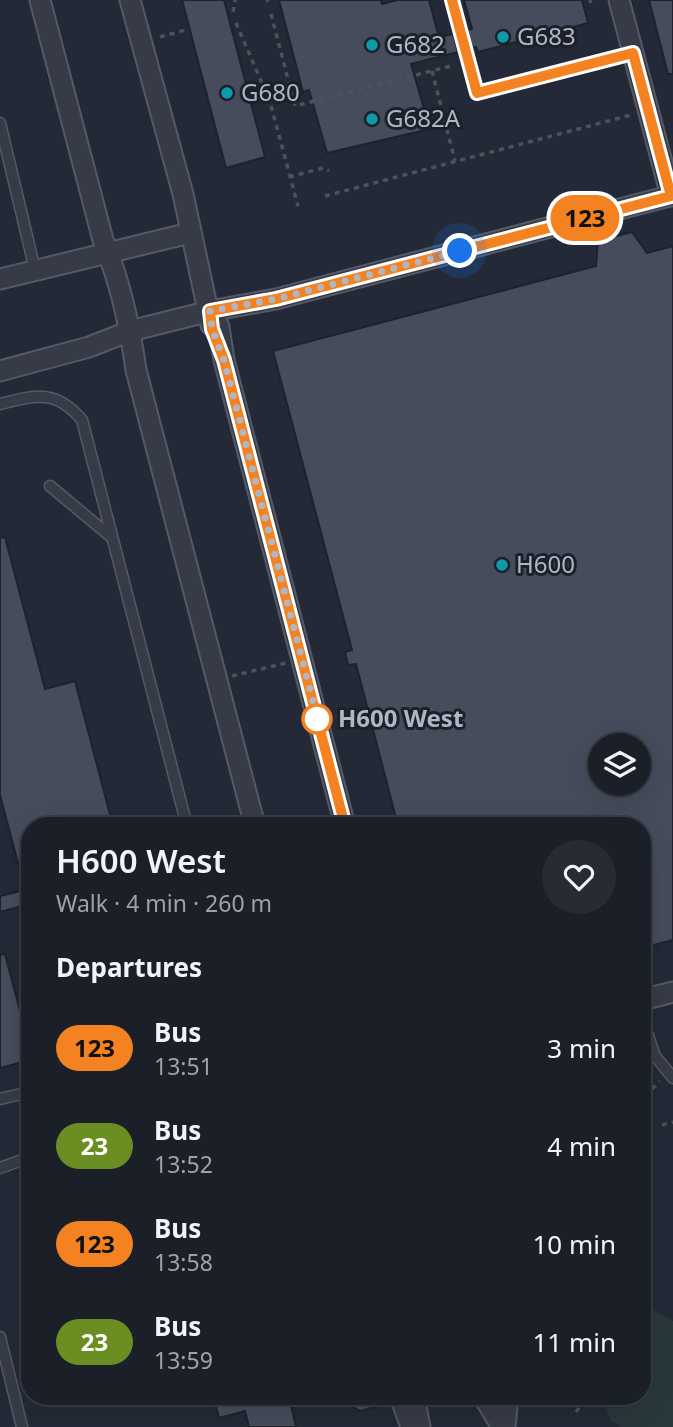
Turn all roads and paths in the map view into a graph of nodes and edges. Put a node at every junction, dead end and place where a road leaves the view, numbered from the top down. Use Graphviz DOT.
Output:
graph roads {
  1 [pos="40,0"];
  2 [pos="130,0"];
  3 [pos="235,0"];
  4 [pos="452,0"];
  5 [pos="619,0"];
  6 [pos="233,12"];
  7 [pos="271,14"];
  8 [pos="236,23"];
  9 [pos="190,29"];
  10 [pos="141,42"];
  11 [pos="633,53"];
  12 [pos="468,62"];
  13 [pos="432,71"];
  14 [pos="648,111"];
  15 [pos="0,123"];
  16 [pos="455,162"];
  17 [pos="329,171"];
  18 [pos="289,177"];
  19 [pos="325,196"];
  20 [pos="672,196"];
  21 [pos="298,206"];
  22 [pos="190,233"];
  23 [pos="108,252"];
  24 [pos="35,270"];
  25 [pos="0,279"];
  26 [pos="210,311"];
  27 [pos="130,331"];
  28 [pos="89,347"];
  29 [pos="136,370"];
  30 [pos="0,371"];
  31 [pos="0,404"];
  32 [pos="50,486"];
  33 [pos="110,536"];
  34 [pos="302,659"];
  35 [pos="217,680"];
  36 [pos="185,817"];
  37 [pos="253,817"];
  38 [pos="343,817"];
  39 [pos="673,992"];
  40 [pos="651,998"];
  41 [pos="651,1044"];
  42 [pos="673,1078"];
  43 [pos="662,1079"];
  44 [pos="651,1090"];
  45 [pos="21,1094"];
  46 [pos="0,1099"];
  47 [pos="673,1122"];
  48 [pos="662,1125"];
  49 [pos="21,1160"];
  50 [pos="0,1168"];
  51 [pos="0,1336"];
  52 [pos="489,1405"];
  53 [pos="498,1405"];
  54 [pos="507,1405"];
  55 [pos="581,1405"];
  56 [pos="576,1412"];
  57 [pos="22,1427"];
  58 [pos="504,1427"];
  1 -- 23 [label="street"];
  2 -- 10 [label="street"];
  3 -- 6 [label="path"];
  4 -- 12 [label="lane"];
  5 -- 11 [label="street"];
  7 -- 13 [label="path"];
  8 -- 18 [label="path"];
  9 -- 10 [label="path"];
  10 -- 22 [label="street"];
  11 -- 12 [label="lane"];
  11 -- 14 [label="street"];
  12 -- 13 [label="path"];
  13 -- 16 [label="path"];
  14 -- 16 [label="path"];
  14 -- 20 [label="street"];
  15 -- 24 [label="lane"];
  16 -- 19 [label="path"];
  17 -- 18 [label="path"];
  18 -- 21 [label="path"];
  20 -- 26 [label="street"];
  22 -- 23 [label="street"];
  22 -- 26 [label="street"];
  23 -- 24 [label="street"];
  23 -- 27 [label="street"];
  24 -- 25 [label="street"];
  26 -- 27 [label="street"];
  26 -- 34 [label="street"];
  27 -- 28 [label="street"];
  27 -- 29 [label="street"];
  28 -- 29 [label="street"];
  28 -- 30 [label="street"];
  29 -- 35 [label="street"];
  31 -- 33 [label="lane"];
  32 -- 33 [label="lane"];
  33 -- 36 [label="lane"];
  34 -- 35 [label="path"];
  34 -- 38 [label="street"];
  35 -- 37 [label="street"];
  39 -- 40 [label="street"];
  41 -- 42 [label="lane"];
  43 -- 44 [label="path"];
  45 -- 46 [label="lane"];
  47 -- 48 [label="path"];
  49 -- 50 [label="lane"];
  51 -- 57 [label="lane"];
  52 -- 58 [label="street"];
  53 -- 58 [label="street"];
  54 -- 58 [label="street"];
  55 -- 56 [label="path"];
}
